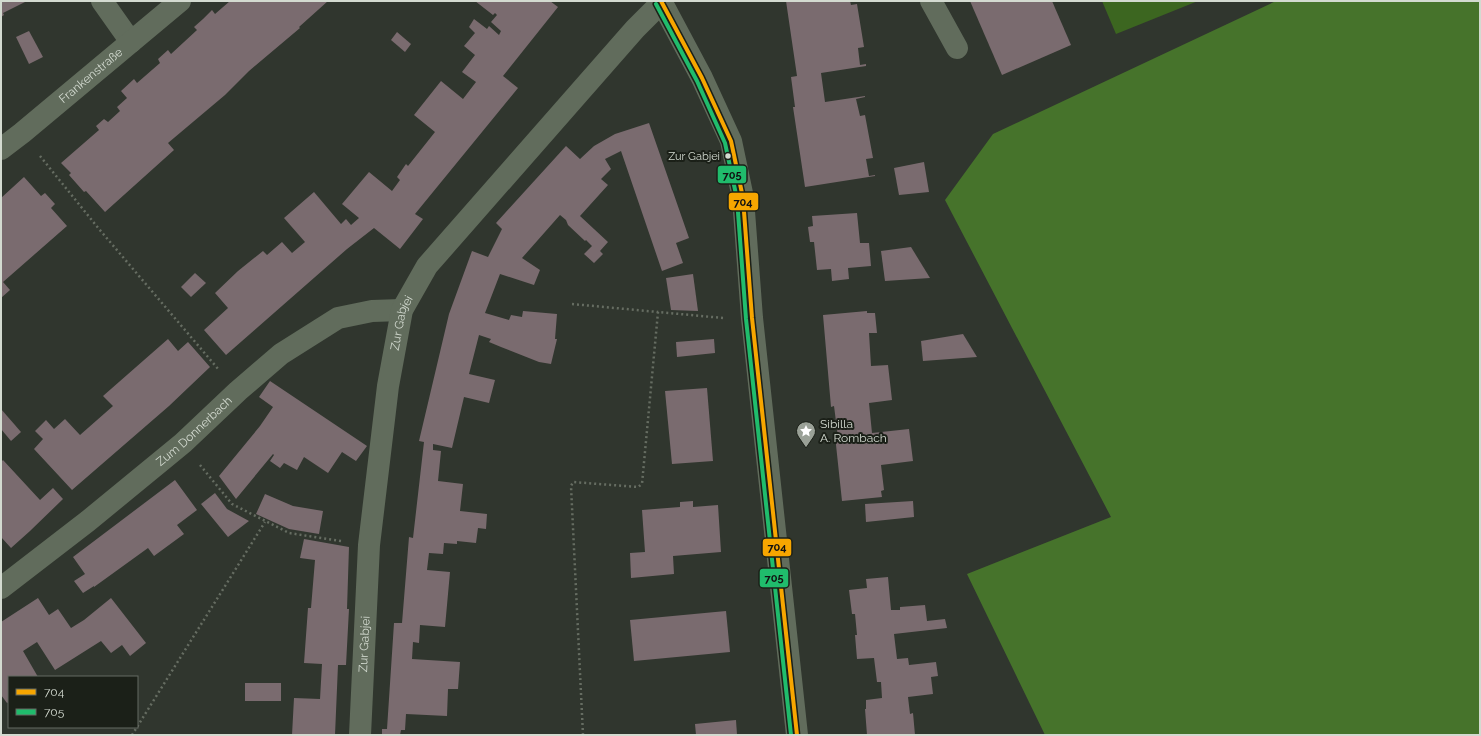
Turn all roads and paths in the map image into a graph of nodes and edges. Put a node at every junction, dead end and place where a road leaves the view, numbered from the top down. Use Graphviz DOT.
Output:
graph roads {
  1 [pos="102,1"];
  2 [pos="180,1"];
  3 [pos="662,1"];
  4 [pos="931,1"];
  5 [pos="131,42"];
  6 [pos="957,48"];
  7 [pos="22,133"];
  8 [pos="1,149"];
  9 [pos="572,304"];
  10 [pos="402,310"];
  11 [pos="658,312"];
  12 [pos="752,318"];
  13 [pos="238,391"];
  14 [pos="182,443"];
  15 [pos="265,522"];
  16 [pos="369,545"];
  17 [pos="1,588"];
  18 [pos="138,725"];
  19 [pos="360,735"];
  20 [pos="583,735"];
  21 [pos="797,735"];
  1 -- 5 [label="street"];
  2 -- 5 [label="street, Frankenstraße"];
  3 -- 10 [label="street, Zur Gabjei"];
  3 -- 12 [label="street"];
  4 -- 6 [label="street"];
  5 -- 7 [label="street, Frankenstraße"];
  7 -- 8 [label="street, Frankenstraße"];
  7 -- 13 [label="path"];
  9 -- 11 [label="path"];
  10 -- 13 [label="street, Zum Donnerbach"];
  10 -- 16 [label="street, Zur Gabjei"];
  11 -- 12 [label="path"];
  11 -- 20 [label="path"];
  12 -- 21 [label="street"];
  13 -- 14 [label="street, Zum Donnerbach"];
  14 -- 15 [label="path"];
  14 -- 17 [label="street, Zum Donnerbach"];
  15 -- 16 [label="path"];
  15 -- 18 [label="path"];
  16 -- 19 [label="street, Zur Gabjei"];
}
